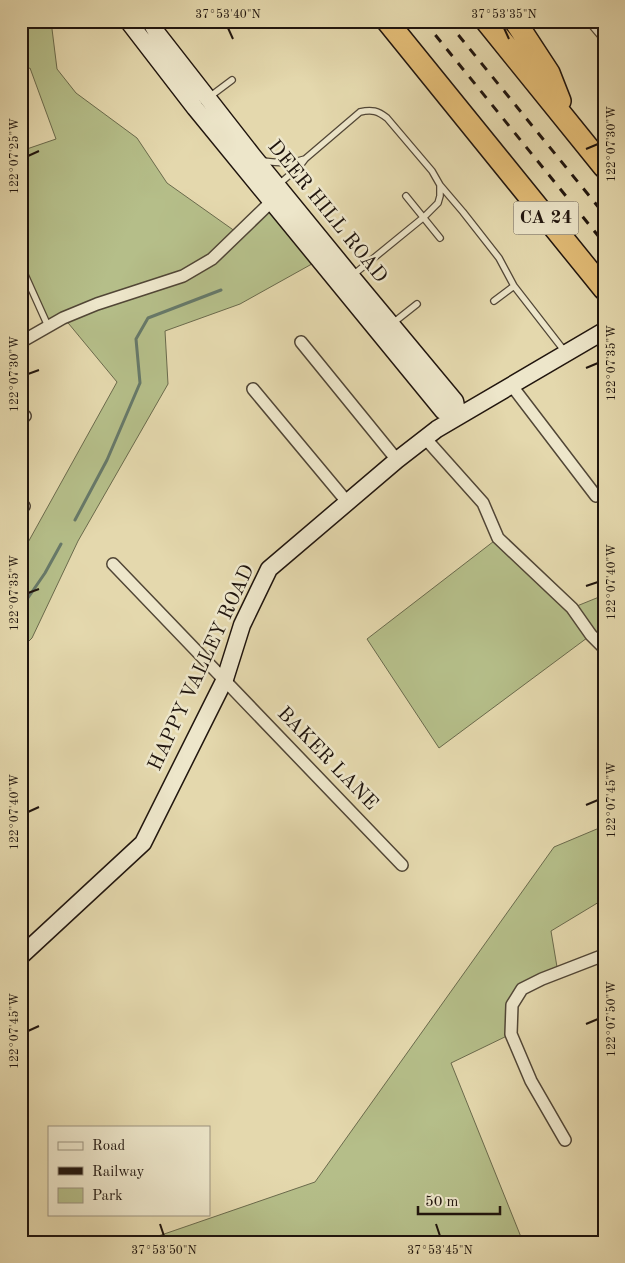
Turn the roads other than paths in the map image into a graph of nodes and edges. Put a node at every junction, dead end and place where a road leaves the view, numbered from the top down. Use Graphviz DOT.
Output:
graph roads {
  1 [pos="128,21"];
  2 [pos="150,21"];
  3 [pos="387,21"];
  4 [pos="486,21"];
  5 [pos="514,21"];
  6 [pos="588,21"];
  7 [pos="604,40"];
  8 [pos="232,80"];
  9 [pos="201,103"];
  10 [pos="571,126"];
  11 [pos="305,159"];
  12 [pos="257,161"];
  13 [pos="604,167"];
  14 [pos="278,185"];
  15 [pos="440,185"];
  16 [pos="406,196"];
  17 [pos="272,202"];
  18 [pos="423,218"];
  19 [pos="440,238"];
  20 [pos="316,257"];
  21 [pos="21,266"];
  22 [pos="346,281"];
  23 [pos="597,281"];
  24 [pos="514,286"];
  25 [pos="494,301"];
  26 [pos="417,304"];
  27 [pos="392,324"];
  28 [pos="48,326"];
  29 [pos="604,331"];
  30 [pos="21,342"];
  31 [pos="301,342"];
  32 [pos="566,353"];
  33 [pos="512,386"];
  34 [pos="253,389"];
  35 [pos="450,414"];
  36 [pos="425,438"];
  37 [pos="397,460"];
  38 [pos="596,496"];
  39 [pos="348,503"];
  40 [pos="113,564"];
  41 [pos="604,648"];
  42 [pos="225,679"];
  43 [pos="402,865"];
  44 [pos="604,955"];
  45 [pos="21,956"];
  46 [pos="565,1140"];
  1 -- 9 [label="street, DEER HILL ROAD"];
  2 -- 9 [label="street, DEER HILL ROAD"];
  3 -- 23 [label="highway, CA 24"];
  4 -- 10 [label="highway"];
  5 -- 10 [label="highway"];
  6 -- 7 [label="lane"];
  8 -- 9 [label="lane"];
  9 -- 12 [label="street, DEER HILL ROAD"];
  9 -- 17 [label="street, DEER HILL ROAD"];
  10 -- 13 [label="highway"];
  11 -- 12 [label="lane"];
  11 -- 14 [label="lane"];
  11 -- 15 [label="lane"];
  12 -- 14 [label="street, DEER HILL ROAD"];
  14 -- 17 [label="street"];
  14 -- 22 [label="street, DEER HILL ROAD"];
  15 -- 18 [label="lane"];
  15 -- 24 [label="lane"];
  16 -- 18 [label="lane"];
  17 -- 20 [label="street, DEER HILL ROAD"];
  17 -- 28 [label="street"];
  18 -- 19 [label="lane"];
  18 -- 22 [label="lane"];
  20 -- 22 [label="street, DEER HILL ROAD"];
  20 -- 35 [label="street, DEER HILL ROAD"];
  21 -- 28 [label="lane"];
  22 -- 27 [label="street, DEER HILL ROAD"];
  22 -- 35 [label="street, DEER HILL ROAD"];
  24 -- 25 [label="lane"];
  24 -- 32 [label="lane"];
  26 -- 27 [label="lane"];
  27 -- 35 [label="street, DEER HILL ROAD"];
  28 -- 30 [label="street"];
  29 -- 32 [label="street, HAPPY VALLEY ROAD"];
  31 -- 37 [label="street"];
  32 -- 33 [label="street, HAPPY VALLEY ROAD"];
  33 -- 35 [label="street, HAPPY VALLEY ROAD"];
  33 -- 38 [label="street"];
  34 -- 39 [label="street"];
  35 -- 36 [label="street, HAPPY VALLEY ROAD"];
  36 -- 37 [label="street, HAPPY VALLEY ROAD"];
  36 -- 41 [label="street"];
  37 -- 39 [label="street, HAPPY VALLEY ROAD"];
  39 -- 42 [label="street, HAPPY VALLEY ROAD"];
  40 -- 42 [label="street, BAKER LANE"];
  42 -- 43 [label="street, BAKER LANE"];
  42 -- 45 [label="street, HAPPY VALLEY ROAD"];
  44 -- 46 [label="street"];
}
